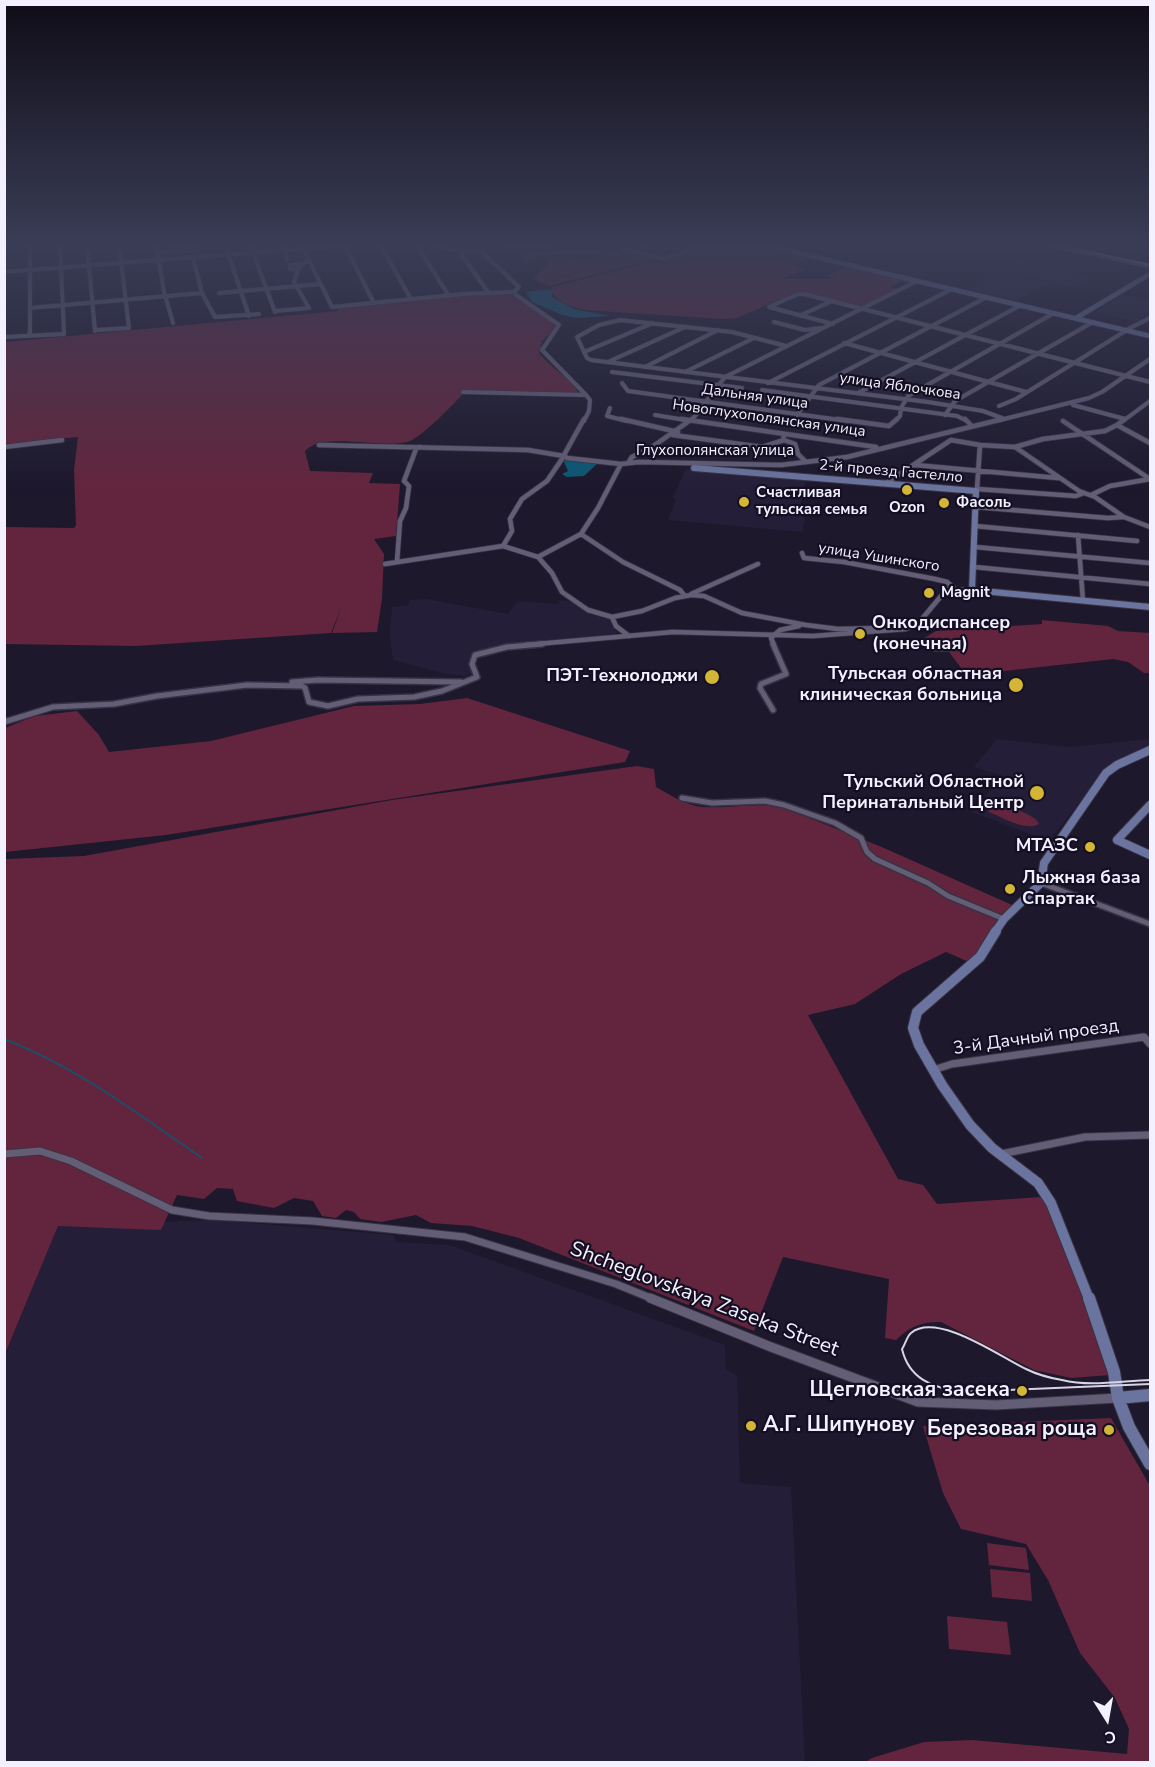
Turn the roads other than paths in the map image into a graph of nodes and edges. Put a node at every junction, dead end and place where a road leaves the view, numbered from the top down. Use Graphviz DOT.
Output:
graph roads {
  1 [pos="30,326"];
  2 [pos="63,326"];
  3 [pos="95,326"];
  4 [pos="129,326"];
  5 [pos="559,326"];
  6 [pos="596,326"];
  7 [pos="644,326"];
  8 [pos="684,326"];
  9 [pos="689,326"];
  10 [pos="791,326"];
  11 [pos="827,326"];
  12 [pos="877,326"];
  13 [pos="982,326"];
  14 [pos="1031,326"];
  15 [pos="1085,326"];
  16 [pos="1111,326"];
  17 [pos="1133,326"];
  18 [pos="929,327"];
  19 [pos="824,328"];
  20 [pos="719,330"];
  21 [pos="1126,330"];
  22 [pos="26,335"];
  23 [pos="964,336"];
  24 [pos="1150,336"];
  25 [pos="4,337"];
  26 [pos="754,338"];
  27 [pos="843,343"];
  28 [pos="1000,345"];
  29 [pos="786,346"];
  30 [pos="584,352"];
  31 [pos="880,353"];
  32 [pos="1036,354"];
  33 [pos="1150,359"];
  34 [pos="609,362"];
  35 [pos="915,363"];
  36 [pos="1074,363"];
  37 [pos="645,367"];
  38 [pos="612,372"];
  39 [pos="686,372"];
  40 [pos="950,372"];
  41 [pos="1125,376"];
  42 [pos="725,377"];
  43 [pos="988,382"];
  44 [pos="1150,382"];
  45 [pos="622,383"];
  46 [pos="768,383"];
  47 [pos="720,385"];
  48 [pos="742,388"];
  49 [pos="815,388"];
  50 [pos="762,390"];
  51 [pos="463,392"];
  52 [pos="1026,392"];
  53 [pos="858,394"];
  54 [pos="586,395"];
  55 [pos="809,396"];
  56 [pos="905,400"];
  57 [pos="1150,401"];
  58 [pos="706,402"];
  59 [pos="1072,402"];
  60 [pos="950,406"];
  61 [pos="999,406"];
  62 [pos="610,408"];
  63 [pos="901,408"];
  64 [pos="945,414"];
  65 [pos="655,415"];
  66 [pos="797,415"];
  67 [pos="1002,418"];
  68 [pos="1125,419"];
  69 [pos="690,421"];
  70 [pos="1063,421"];
  71 [pos="972,425"];
  72 [pos="1117,425"];
  73 [pos="947,431"];
  74 [pos="678,432"];
  75 [pos="673,435"];
  76 [pos="1083,435"];
  77 [pos="783,437"];
  78 [pos="62,440"];
  79 [pos="951,440"];
  80 [pos="1150,443"];
  81 [pos="319,445"];
  82 [pos="980,445"];
  83 [pos="4,447"];
  84 [pos="420,447"];
  85 [pos="880,447"];
  86 [pos="1015,447"];
  87 [pos="566,457"];
  88 [pos="806,462"];
  89 [pos="628,463"];
  90 [pos="621,464"];
  91 [pos="789,464"];
  92 [pos="915,465"];
  93 [pos="694,468"];
  94 [pos="979,471"];
  95 [pos="789,475"];
  96 [pos="1059,478"];
  97 [pos="1150,479"];
  98 [pos="886,483"];
  99 [pos="977,490"];
  100 [pos="1084,493"];
  101 [pos="1091,495"];
  102 [pos="976,507"];
  103 [pos="1124,517"];
  104 [pos="975,526"];
  105 [pos="1150,527"];
  106 [pos="580,534"];
  107 [pos="1078,535"];
  108 [pos="1137,541"];
  109 [pos="503,546"];
  110 [pos="975,547"];
  111 [pos="802,553"];
  112 [pos="1080,557"];
  113 [pos="539,558"];
  114 [pos="397,562"];
  115 [pos="385,564"];
  116 [pos="758,564"];
  117 [pos="1150,564"];
  118 [pos="974,567"];
  119 [pos="1082,578"];
  120 [pos="1150,584"];
  121 [pos="954,588"];
  122 [pos="699,589"];
  123 [pos="972,590"];
  124 [pos="688,595"];
  125 [pos="704,596"];
  126 [pos="1083,601"];
  127 [pos="1150,607"];
  128 [pos="612,617"];
  129 [pos="806,625"];
  130 [pos="906,629"];
  131 [pos="629,636"];
  132 [pos="772,636"];
  133 [pos="468,682"];
  134 [pos="263,684"];
  135 [pos="773,710"];
  136 [pos="4,722"];
  137 [pos="1150,750"];
  138 [pos="682,798"];
  139 [pos="1150,805"];
  140 [pos="1150,855"];
  141 [pos="1041,883"];
  142 [pos="1004,919"];
  143 [pos="1150,924"];
  144 [pos="1150,1044"];
  145 [pos="933,1070"];
  146 [pos="1150,1135"];
  147 [pos="4,1154"];
  148 [pos="1000,1154"];
  149 [pos="1150,1395"];
  150 [pos="1118,1398"];
  151 [pos="1150,1464"];
  1 -- 22 [label="street"];
  2 -- 22 [label="street"];
  3 -- 4 [label="street"];
  5 -- 54 [label="street"];
  6 -- 30 [label="street"];
  7 -- 30 [label="street"];
  8 -- 34 [label="street"];
  9 -- 20 [label="street"];
  10 -- 19 [label="street"];
  11 -- 19 [label="street"];
  12 -- 27 [label="street"];
  13 -- 23 [label="street"];
  14 -- 28 [label="street"];
  15 -- 32 [label="street"];
  16 -- 21 [label="street"];
  17 -- 21 [label="street"];
  18 -- 23 [label="street"];
  18 -- 31 [label="street"];
  19 -- 29 [label="street"];
  20 -- 26 [label="street"];
  20 -- 37 [label="street"];
  21 -- 24 [label="street"];
  21 -- 36 [label="street"];
  22 -- 25 [label="street"];
  23 -- 28 [label="street"];
  23 -- 35 [label="street"];
  26 -- 29 [label="street"];
  26 -- 39 [label="street"];
  27 -- 31 [label="street"];
  27 -- 46 [label="street"];
  28 -- 32 [label="street"];
  28 -- 40 [label="street"];
  29 -- 42 [label="street"];
  30 -- 34 [label="street, улица Яблочкова"];
  31 -- 35 [label="street"];
  31 -- 49 [label="street"];
  32 -- 36 [label="street"];
  32 -- 43 [label="street"];
  33 -- 41 [label="street, Глухополянская улица"];
  34 -- 37 [label="street, улица Яблочкова"];
  35 -- 40 [label="street"];
  35 -- 53 [label="street"];
  36 -- 41 [label="street"];
  36 -- 52 [label="street"];
  37 -- 39 [label="street, улица Яблочкова"];
  38 -- 47 [label="street"];
  39 -- 42 [label="street, улица Яблочкова"];
  40 -- 43 [label="street"];
  40 -- 56 [label="street"];
  41 -- 44 [label="street"];
  41 -- 59 [label="street, Глухополянская улица"];
  42 -- 46 [label="street, улица Яблочкова"];
  42 -- 47 [label="street"];
  43 -- 52 [label="street"];
  43 -- 60 [label="street"];
  45 -- 58 [label="street, Дальняя улица"];
  46 -- 49 [label="street, улица Яблочкова"];
  47 -- 48 [label="street"];
  47 -- 58 [label="street"];
  49 -- 53 [label="street, улица Яблочкова"];
  49 -- 55 [label="street"];
  50 -- 55 [label="street, улица Яблочкова"];
  51 -- 54 [label="street"];
  52 -- 61 [label="street"];
  53 -- 56 [label="street, улица Яблочкова"];
  54 -- 87 [label="street"];
  55 -- 63 [label="street, улица Яблочкова"];
  55 -- 66 [label="street"];
  56 -- 60 [label="street, улица Яблочкова"];
  56 -- 63 [label="street"];
  57 -- 68 [label="street"];
  58 -- 66 [label="street, Дальняя улица"];
  58 -- 69 [label="street"];
  59 -- 67 [label="street, Глухополянская улица"];
  59 -- 68 [label="street"];
  60 -- 64 [label="street"];
  60 -- 67 [label="street, улица Яблочкова"];
  62 -- 74 [label="street"];
  63 -- 64 [label="street, улица Яблочкова"];
  63 -- 66 [label="street, Дальняя улица"];
  64 -- 71 [label="street, улица Яблочкова"];
  65 -- 69 [label="street, Новоглухополянская улица"];
  67 -- 71 [label="street, Глухополянская улица"];
  68 -- 72 [label="street"];
  69 -- 74 [label="street"];
  69 -- 77 [label="street, Новоглухополянская улица"];
  70 -- 76 [label="street"];
  71 -- 73 [label="street, Глухополянская улица"];
  72 -- 76 [label="street"];
  72 -- 80 [label="street"];
  73 -- 79 [label="street"];
  73 -- 85 [label="street, Глухополянская улица"];
  74 -- 75 [label="street"];
  75 -- 77 [label="street"];
  75 -- 89 [label="street"];
  76 -- 86 [label="street"];
  76 -- 97 [label="street"];
  77 -- 85 [label="street, Новоглухополянская улица"];
  77 -- 88 [label="street"];
  78 -- 83 [label="street"];
  79 -- 82 [label="street"];
  79 -- 92 [label="street"];
  81 -- 84 [label="street, Глухополянская улица"];
  82 -- 86 [label="street"];
  82 -- 94 [label="street"];
  84 -- 87 [label="street, Глухополянская улица"];
  84 -- 114 [label="street"];
  85 -- 88 [label="street, Глухополянская улица"];
  86 -- 96 [label="street"];
  87 -- 90 [label="street, Глухополянская улица"];
  87 -- 109 [label="street"];
  88 -- 91 [label="street, Глухополянская улица"];
  89 -- 90 [label="street, Глухополянская улица"];
  89 -- 91 [label="street, Глухополянская улица"];
  90 -- 106 [label="street"];
  91 -- 95 [label="street"];
  92 -- 94 [label="street"];
  92 -- 98 [label="street"];
  93 -- 95 [label="street, 2-й проезд Гастелло"];
  94 -- 96 [label="street"];
  94 -- 99 [label="street"];
  95 -- 98 [label="street, 2-й проезд Гастелло"];
  96 -- 100 [label="street"];
  97 -- 101 [label="street"];
  98 -- 99 [label="street, 2-й проезд Гастелло"];
  99 -- 100 [label="street, 2-й проезд Гастелло"];
  99 -- 102 [label="street"];
  100 -- 101 [label="street"];
  101 -- 103 [label="street"];
  102 -- 103 [label="street"];
  102 -- 104 [label="street"];
  103 -- 105 [label="street"];
  104 -- 107 [label="street"];
  104 -- 110 [label="street"];
  106 -- 113 [label="street"];
  106 -- 124 [label="street"];
  107 -- 108 [label="street"];
  107 -- 112 [label="street"];
  109 -- 113 [label="street"];
  109 -- 114 [label="street"];
  110 -- 112 [label="street"];
  110 -- 118 [label="street"];
  111 -- 121 [label="street, улица Ушинского"];
  112 -- 117 [label="street"];
  112 -- 119 [label="street"];
  113 -- 128 [label="street"];
  114 -- 115 [label="street"];
  116 -- 122 [label="street"];
  118 -- 119 [label="street"];
  118 -- 123 [label="street"];
  119 -- 120 [label="street"];
  119 -- 126 [label="street"];
  121 -- 123 [label="street, улица Ушинского"];
  121 -- 130 [label="street, улица Ушинского"];
  122 -- 124 [label="street"];
  122 -- 125 [label="street"];
  123 -- 126 [label="street"];
  124 -- 125 [label="street"];
  124 -- 128 [label="street"];
  125 -- 129 [label="street"];
  126 -- 127 [label="street"];
  128 -- 131 [label="street"];
  129 -- 130 [label="street"];
  129 -- 132 [label="street"];
  130 -- 132 [label="street"];
  131 -- 132 [label="street"];
  131 -- 133 [label="street"];
  132 -- 135 [label="street"];
  133 -- 134 [label="street"];
  133 -- 134 [label="street"];
  134 -- 136 [label="street"];
  137 -- 141 [label="street"];
  138 -- 142 [label="street"];
  139 -- 140 [label="street"];
  141 -- 142 [label="street"];
  141 -- 143 [label="street"];
  142 -- 145 [label="street"];
  144 -- 145 [label="street, 3-й Дачный проезд"];
  145 -- 148 [label="street"];
  146 -- 148 [label="street"];
  147 -- 150 [label="street, Shcheglovskaya Zaseka Street"];
  148 -- 150 [label="street"];
  149 -- 150 [label="street, Shcheglovskaya Zaseka Street"];
  150 -- 151 [label="street"];
}
